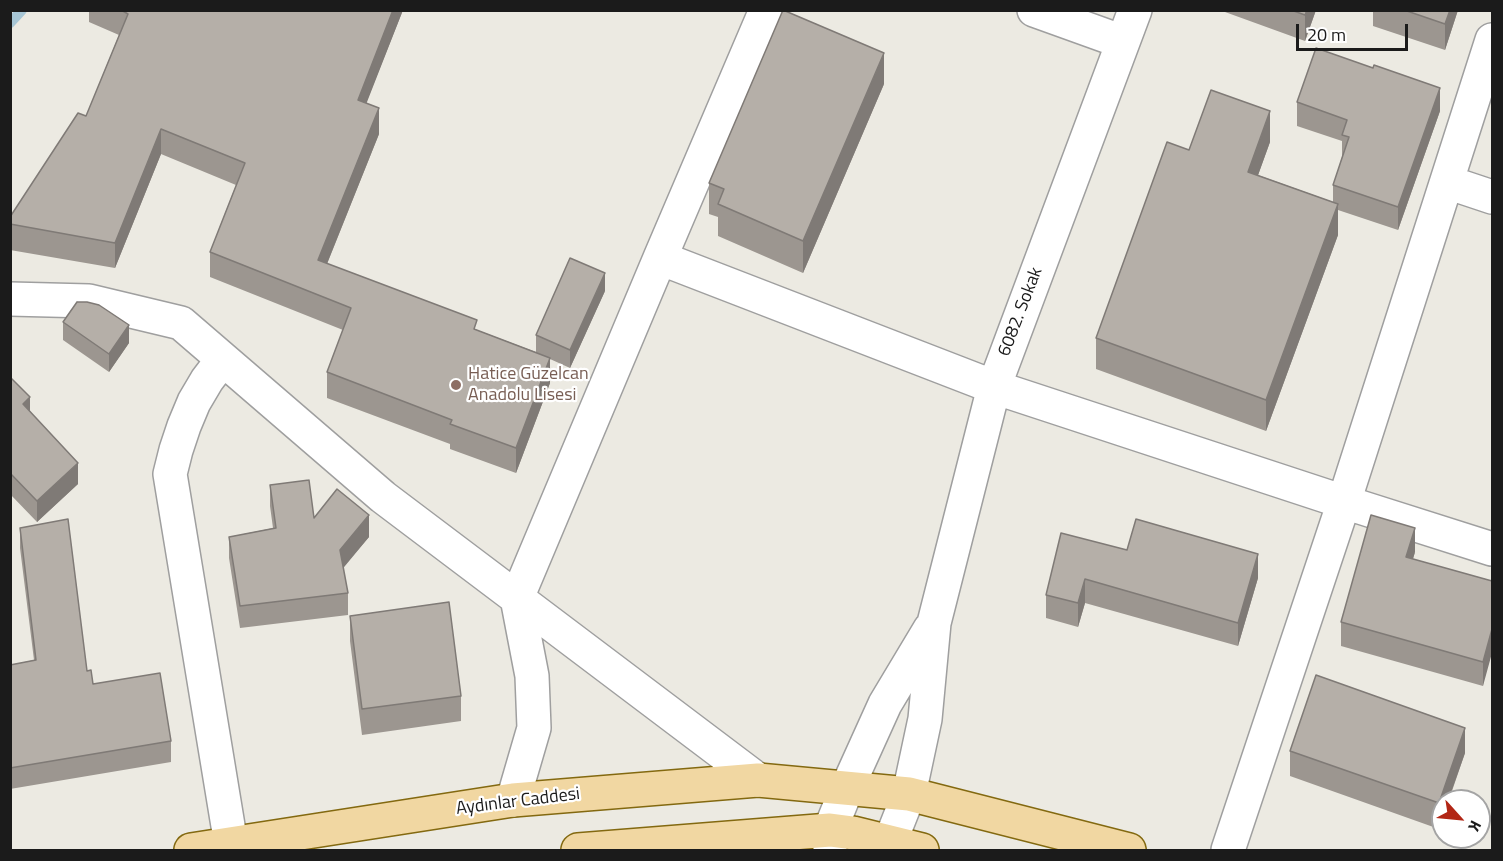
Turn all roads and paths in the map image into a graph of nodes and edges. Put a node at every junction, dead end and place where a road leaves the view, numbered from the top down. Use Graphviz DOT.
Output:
graph roads {
  1 [pos="766,10"];
  2 [pos="1034,10"];
  3 [pos="1134,10"];
  4 [pos="1492,40"];
  5 [pos="1123,42"];
  6 [pos="1447,182"];
  7 [pos="1492,197"];
  8 [pos="660,258"];
  9 [pos="10,299"];
  10 [pos="223,359"];
  11 [pos="994,387"];
  12 [pos="1344,502"];
  13 [pos="1492,549"];
  14 [pos="518,598"];
  15 [pos="934,622"];
  16 [pos="758,780"];
  17 [pos="847,788"];
  18 [pos="909,794"];
  19 [pos="513,800"];
  20 [pos="830,840"];
  21 [pos="890,842"];
  22 [pos="231,844"];
  23 [pos="191,850"];
  24 [pos="578,850"];
  25 [pos="922,850"];
  26 [pos="1129,850"];
  27 [pos="1227,850"];
  1 -- 8 [label="street"];
  2 -- 5 [label="street"];
  3 -- 5 [label="street, 6082. Sokak"];
  4 -- 6 [label="street"];
  5 -- 11 [label="street, 6082. Sokak"];
  6 -- 7 [label="street"];
  6 -- 12 [label="street"];
  8 -- 11 [label="street"];
  8 -- 14 [label="street"];
  9 -- 10 [label="street"];
  10 -- 14 [label="street"];
  10 -- 22 [label="street"];
  11 -- 12 [label="street"];
  11 -- 15 [label="street, 6082. Sokak"];
  12 -- 13 [label="street"];
  12 -- 27 [label="street"];
  14 -- 16 [label="street"];
  14 -- 19 [label="street"];
  15 -- 17 [label="street"];
  15 -- 18 [label="street"];
  16 -- 17 [label="main road, Aydınlar Caddesi"];
  16 -- 19 [label="main road, Aydınlar Caddesi"];
  17 -- 18 [label="main road, Aydınlar Caddesi"];
  17 -- 20 [label="street"];
  18 -- 21 [label="street"];
  18 -- 26 [label="main road, Aydınlar Caddesi"];
  19 -- 22 [label="main road, Aydınlar Caddesi"];
  20 -- 21 [label="main road"];
  20 -- 24 [label="main road"];
  21 -- 25 [label="main road"];
  22 -- 23 [label="main road, Aydınlar Caddesi"];
}
